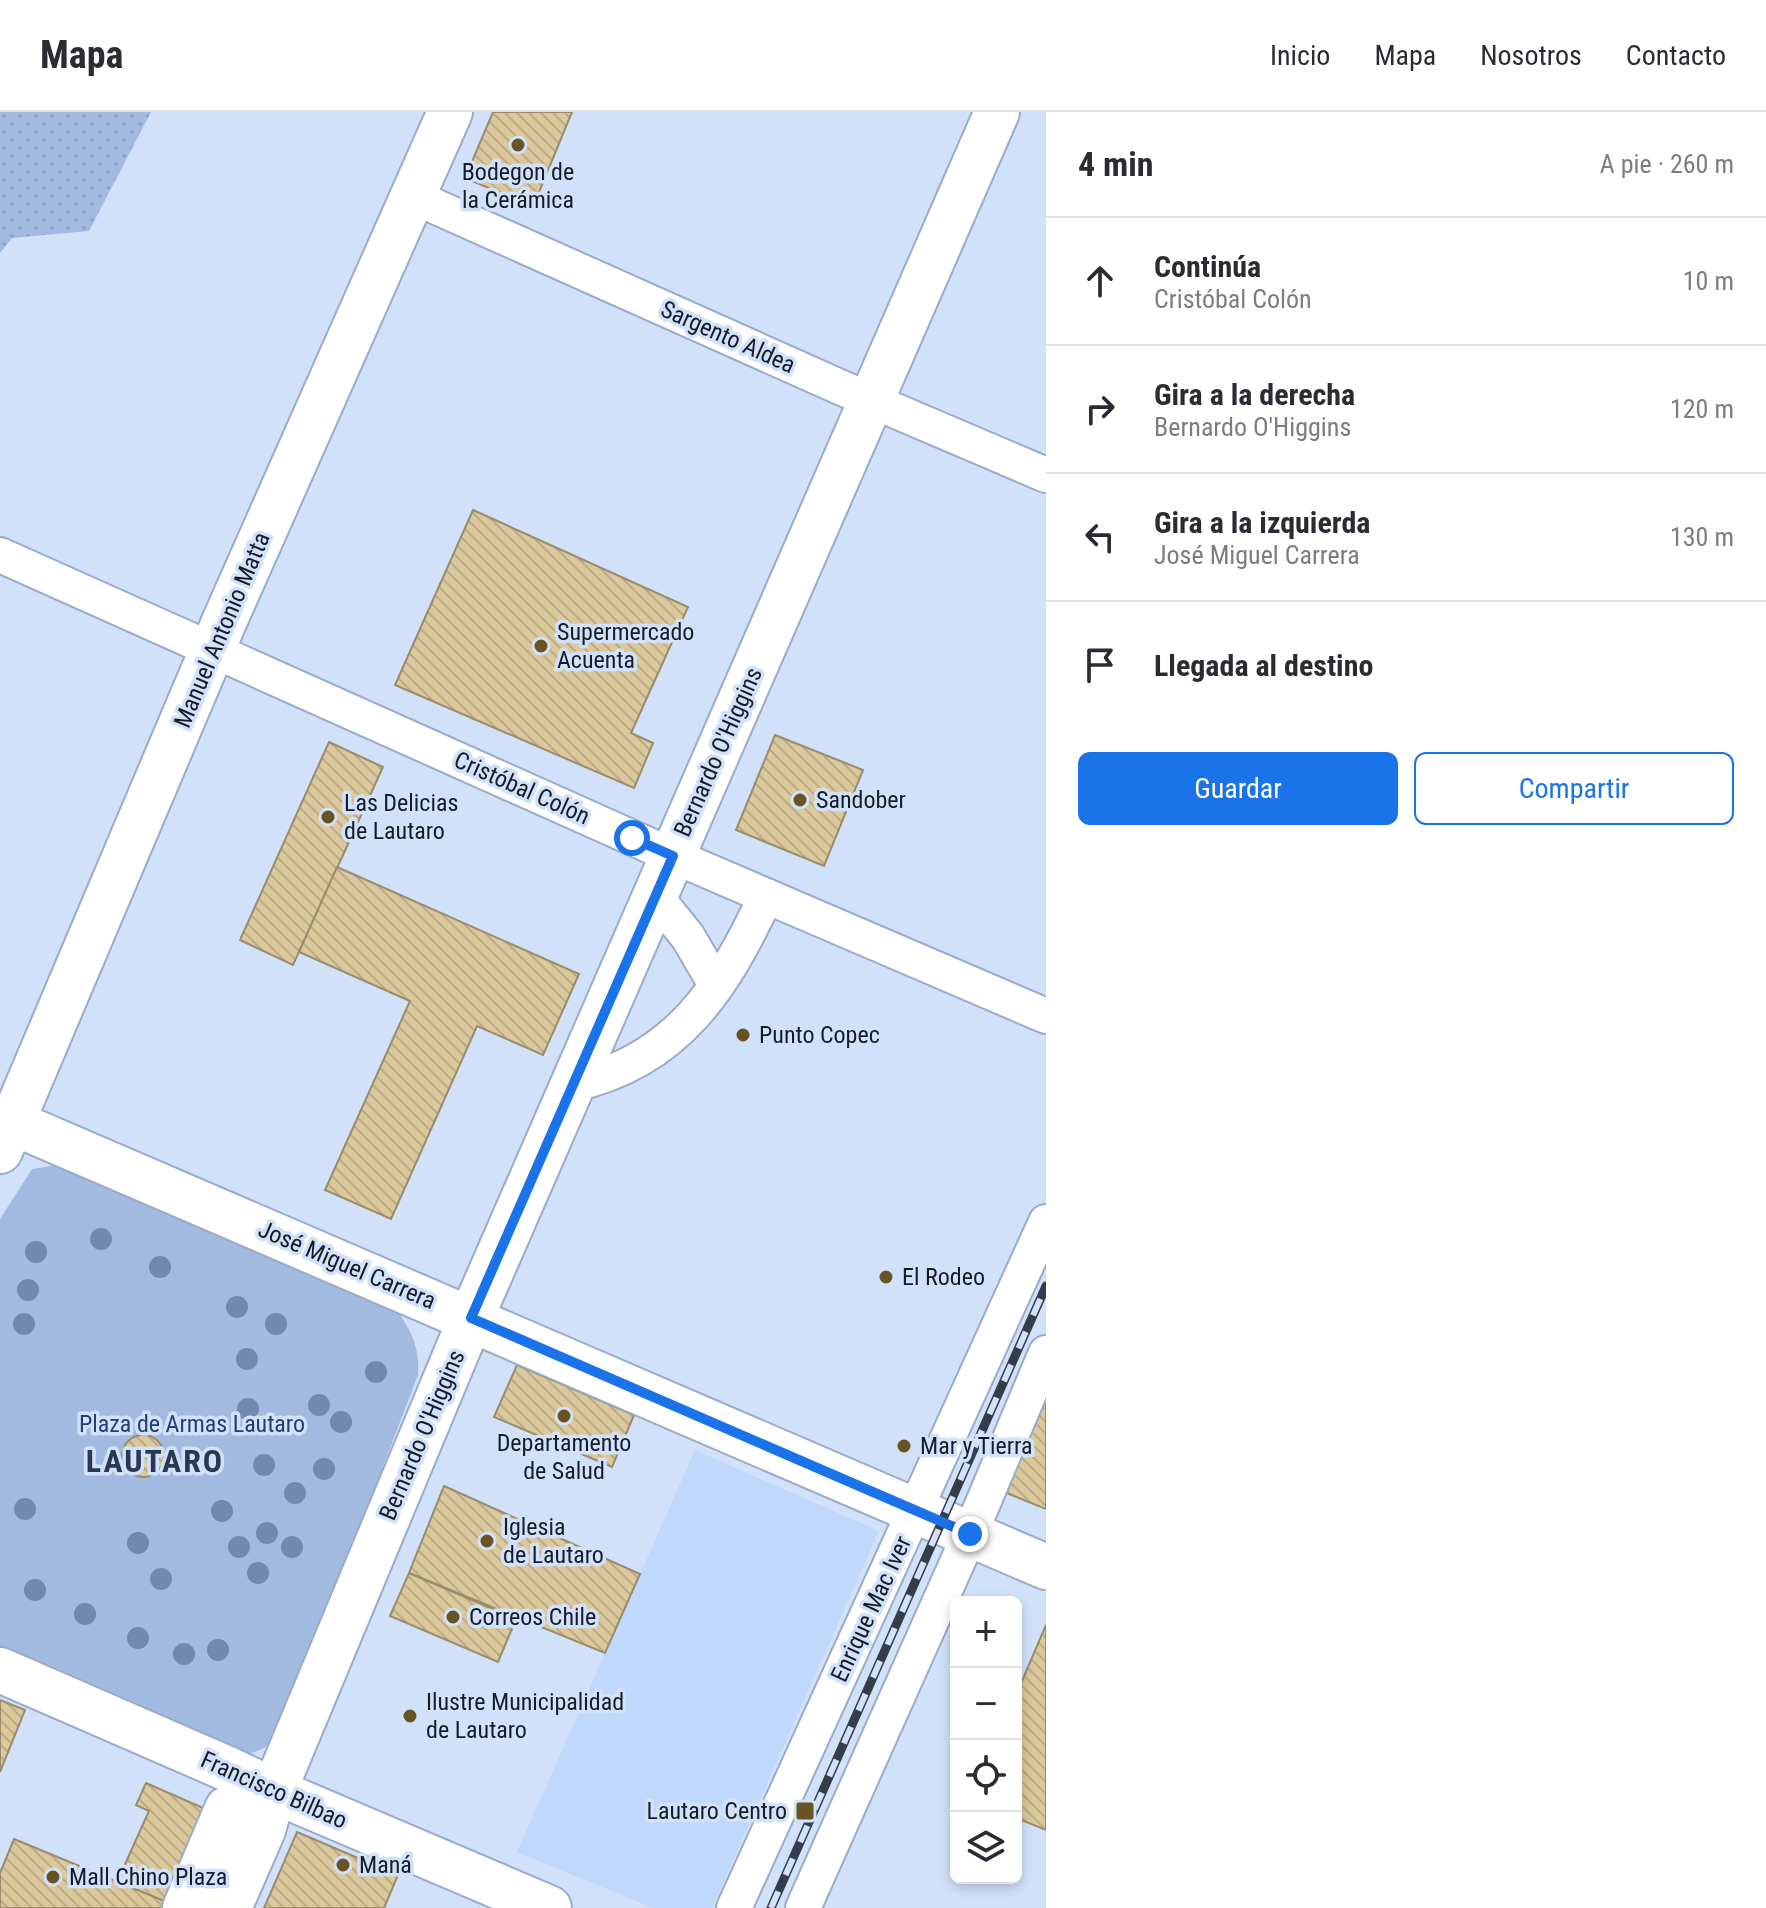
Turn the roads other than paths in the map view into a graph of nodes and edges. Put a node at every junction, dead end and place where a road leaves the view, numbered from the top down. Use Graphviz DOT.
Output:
graph roads {
  1 [pos="450,112"];
  2 [pos="997,112"];
  3 [pos="412,196"];
  4 [pos="871,401"];
  5 [pos="1046,475"];
  6 [pos="0,555"];
  7 [pos="213,649"];
  8 [pos="673,856"];
  9 [pos="655,896"];
  10 [pos="766,896"];
  11 [pos="716,985"];
  12 [pos="1046,1016"];
  13 [pos="574,1084"];
  14 [pos="4,1130"];
  15 [pos="1046,1222"];
  16 [pos="471,1318"];
  17 [pos="1046,1353"];
  18 [pos="916,1511"];
  19 [pos="970,1534"];
  20 [pos="1046,1567"];
  21 [pos="0,1670"];
  22 [pos="274,1791"];
  23 [pos="185,1908"];
  24 [pos="229,1908"];
  25 [pos="549,1908"];
  26 [pos="734,1908"];
  27 [pos="803,1908"];
  1 -- 3 [label="main road, Manuel Antonio Matta"];
  2 -- 4 [label="main road, Bernardo O'Higgins"];
  3 -- 4 [label="street, Sargento Aldea"];
  3 -- 7 [label="main road, Manuel Antonio Matta"];
  4 -- 5 [label="street, Sargento Aldea"];
  4 -- 8 [label="main road, Bernardo O'Higgins"];
  6 -- 7 [label="street, Cristóbal Colón"];
  7 -- 8 [label="street, Cristóbal Colón"];
  7 -- 14 [label="main road, Manuel Antonio Matta"];
  8 -- 9 [label="main road, Bernardo O'Higgins"];
  8 -- 10 [label="street, Cristóbal Colón"];
  9 -- 11 [label="street"];
  9 -- 13 [label="main road, Bernardo O'Higgins"];
  10 -- 11 [label="street"];
  10 -- 12 [label="street, Cristóbal Colón"];
  11 -- 13 [label="street"];
  13 -- 16 [label="main road, Bernardo O'Higgins"];
  14 -- 16 [label="main road, José Miguel Carrera"];
  15 -- 18 [label="street, Enrique Mac Iver"];
  16 -- 18 [label="main road, José Miguel Carrera"];
  16 -- 22 [label="main road, Bernardo O'Higgins"];
  17 -- 19 [label="street"];
  18 -- 19 [label="main road, José Miguel Carrera"];
  18 -- 26 [label="street, Enrique Mac Iver"];
  19 -- 20 [label="main road, José Miguel Carrera"];
  19 -- 27 [label="street"];
  21 -- 22 [label="main road, Francisco Bilbao"];
  22 -- 23 [label="main road"];
  22 -- 24 [label="main road, Bernardo O'Higgins"];
  22 -- 25 [label="main road, Francisco Bilbao"];
}
